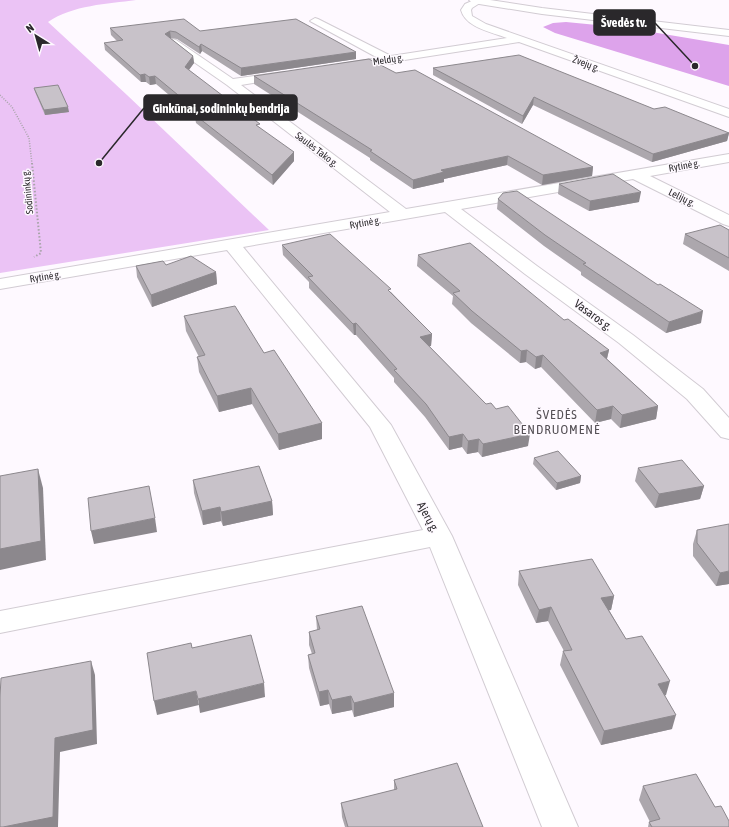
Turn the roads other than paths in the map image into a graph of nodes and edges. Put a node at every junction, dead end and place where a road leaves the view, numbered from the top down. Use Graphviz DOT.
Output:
graph roads {
  1 [pos="476,1"];
  2 [pos="315,21"];
  3 [pos="729,33"];
  4 [pos="521,39"];
  5 [pos="172,42"];
  6 [pos="390,59"];
  7 [pos="337,67"];
  8 [pos="410,70"];
  9 [pos="292,74"];
  10 [pos="231,83"];
  11 [pos="729,113"];
  12 [pos="729,158"];
  13 [pos="635,174"];
  14 [pos="449,207"];
  15 [pos="404,215"];
  16 [pos="729,221"];
  17 [pos="232,245"];
  18 [pos="0,284"];
  19 [pos="729,432"];
  20 [pos="439,536"];
  21 [pos="0,622"];
  22 [pos="560,827"];
  1 -- 3 [label="street"];
  1 -- 4 [label="street, Žvejų g."];
  2 -- 6 [label="street"];
  4 -- 6 [label="street, Meldų g."];
  4 -- 11 [label="street, Žvejų g."];
  5 -- 10 [label="street"];
  6 -- 7 [label="street, Meldų g."];
  6 -- 8 [label="street"];
  9 -- 10 [label="street"];
  10 -- 15 [label="street, Saulės Tako g."];
  12 -- 13 [label="street, Rytinė g."];
  13 -- 14 [label="street, Rytinė g."];
  13 -- 16 [label="street, Lelijų g."];
  14 -- 15 [label="street, Rytinė g."];
  14 -- 19 [label="street, Vasaros g."];
  15 -- 17 [label="street, Rytinė g."];
  17 -- 18 [label="street, Rytinė g."];
  17 -- 20 [label="street, Ajerų g."];
  20 -- 21 [label="street"];
  20 -- 22 [label="street, Ajerų g."];
}
